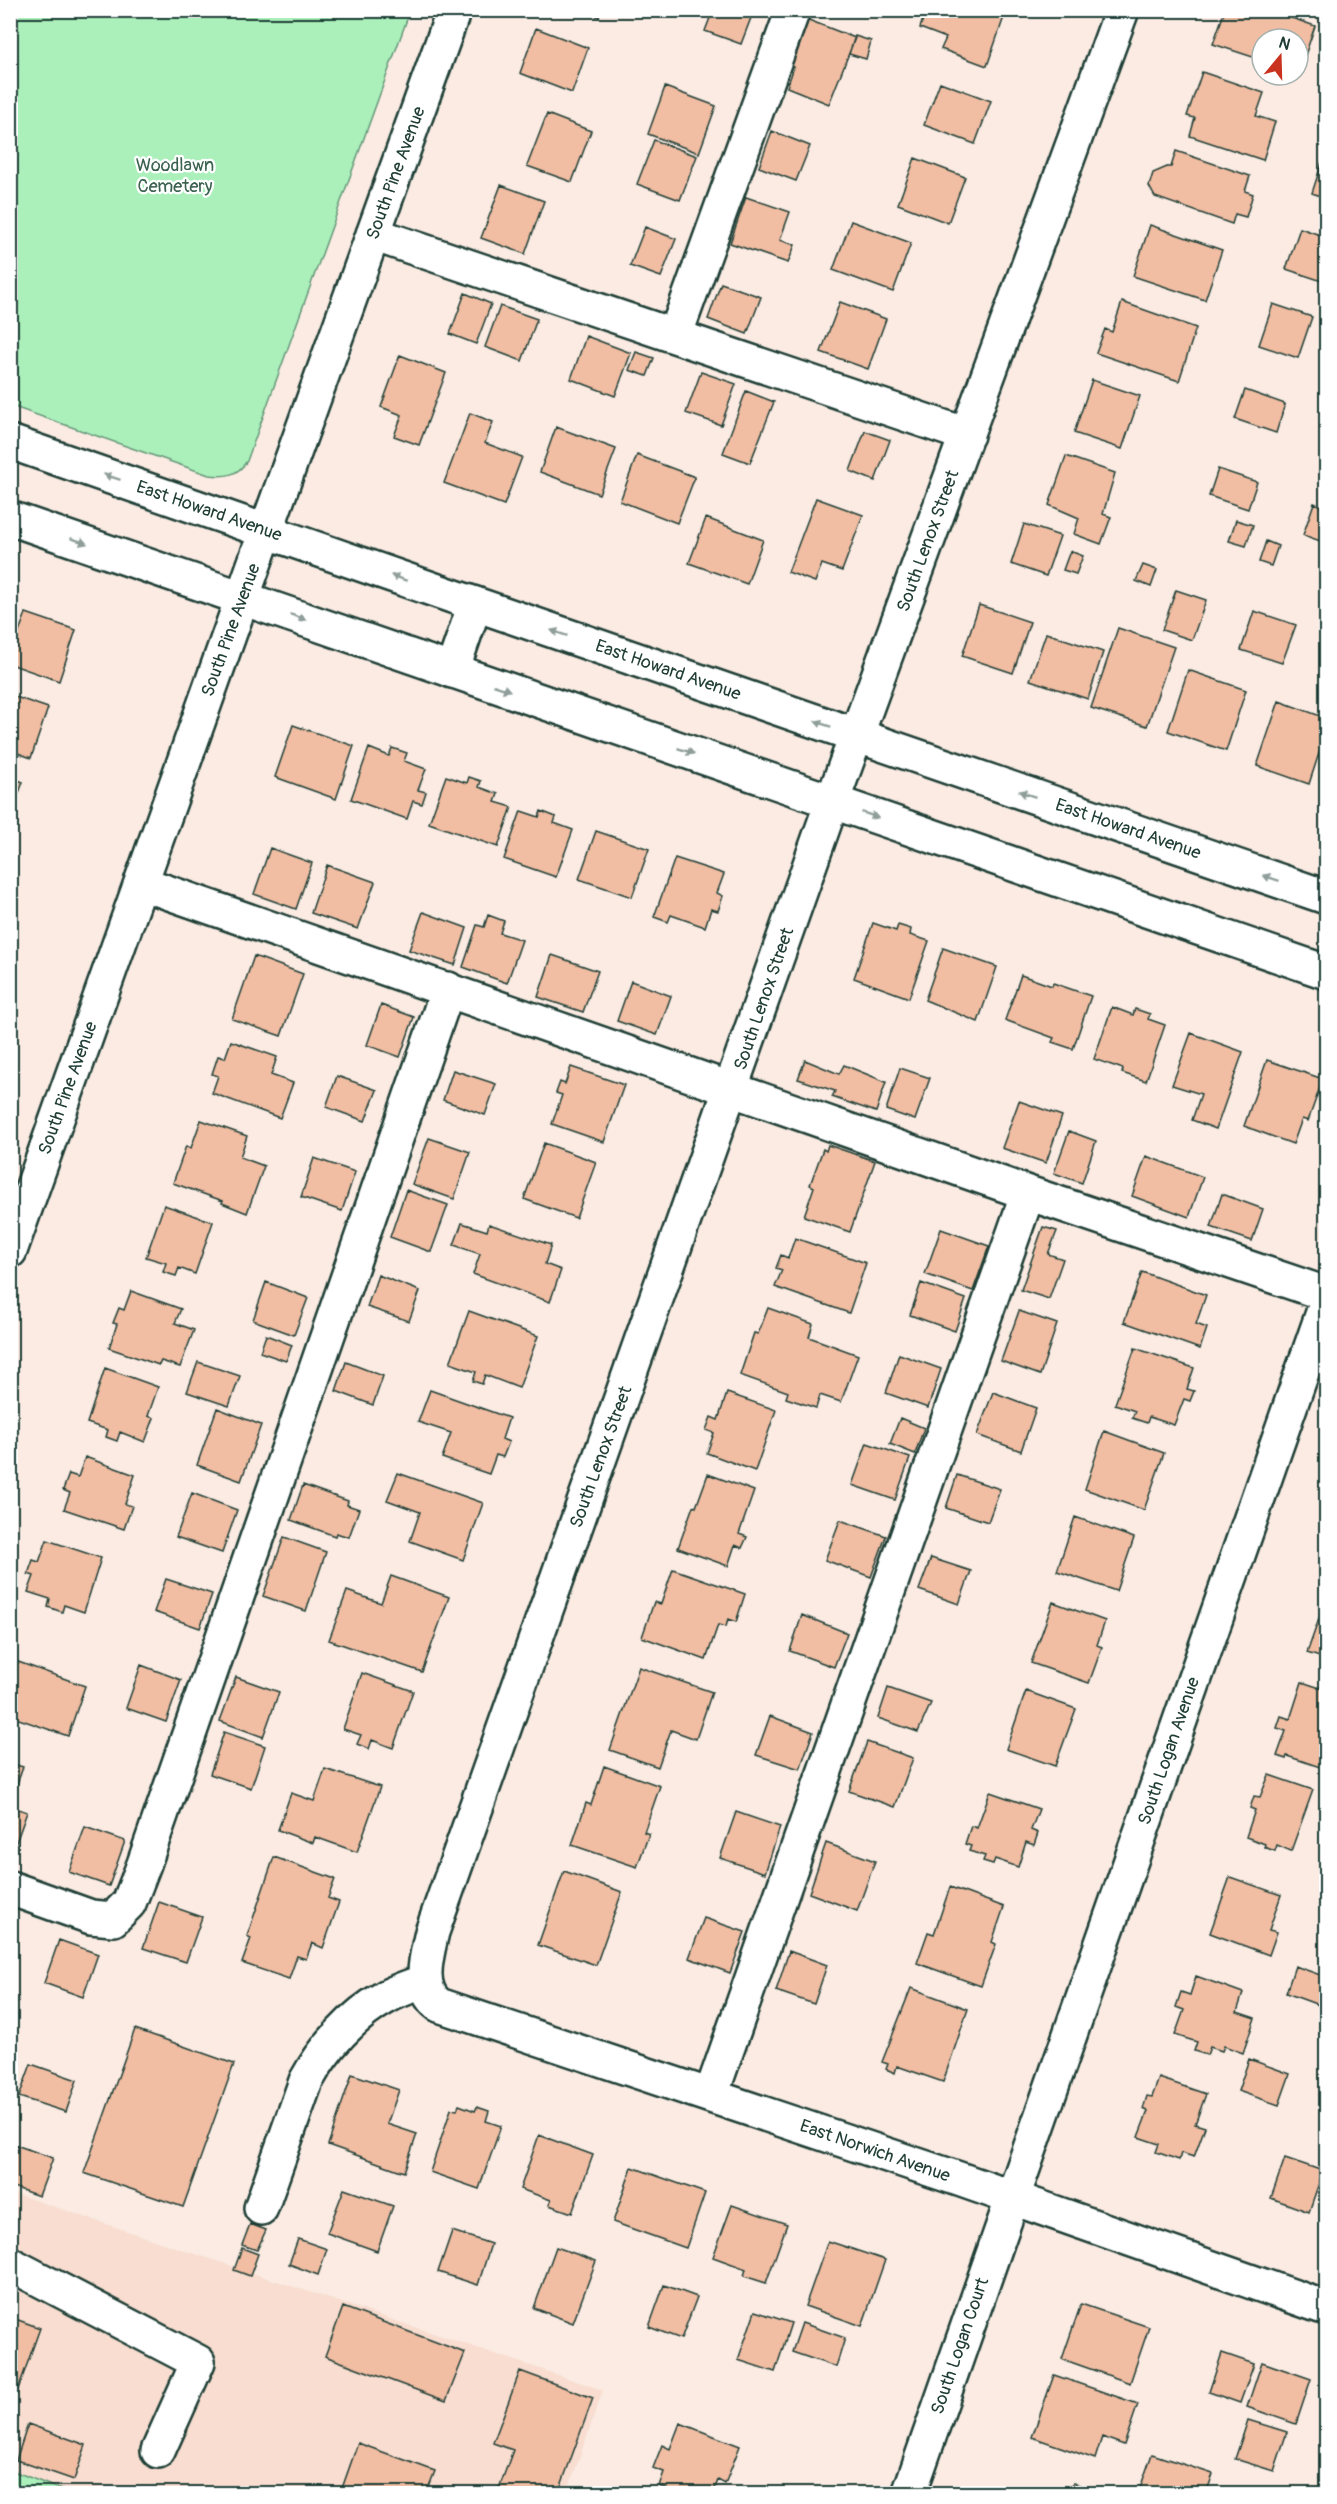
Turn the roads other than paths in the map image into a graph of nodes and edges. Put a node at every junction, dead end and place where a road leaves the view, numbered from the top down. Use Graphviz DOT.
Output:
graph roads {
  1 [pos="454,10"];
  2 [pos="793,10"];
  3 [pos="1122,10"];
  4 [pos="374,234"];
  5 [pos="675,336"];
  6 [pos="967,435"];
  7 [pos="10,442"];
  8 [pos="10,518"];
  9 [pos="266,531"];
  10 [pos="242,598"];
  11 [pos="475,604"];
  12 [pos="452,671"];
  13 [pos="856,735"];
  14 [pos="832,802"];
  15 [pos="141,883"];
  16 [pos="1326,897"];
  17 [pos="1326,972"];
  18 [pos="448,990"];
  19 [pos="732,1089"];
  20 [pos="1028,1193"];
  21 [pos="10,1251"];
  22 [pos="1326,1294"];
  23 [pos="1326,1304"];
  24 [pos="10,1888"];
  25 [pos="426,1986"];
  26 [pos="711,2095"];
  27 [pos="1012,2198"];
  28 [pos="261,2208"];
  29 [pos="10,2264"];
  30 [pos="1326,2308"];
  31 [pos="158,2451"];
  32 [pos="909,2493"];
  1 -- 4 [label="street, South Pine Avenue"];
  2 -- 5 [label="street"];
  3 -- 6 [label="street, South Lenox Street"];
  4 -- 5 [label="street"];
  4 -- 9 [label="street, South Pine Avenue"];
  5 -- 6 [label="street"];
  6 -- 13 [label="street, South Lenox Street"];
  9 -- 7 [label="street, East Howard Avenue, one-way"];
  8 -- 10 [label="street, one-way"];
  9 -- 10 [label="street, South Pine Avenue"];
  11 -- 9 [label="street, East Howard Avenue, one-way"];
  10 -- 12 [label="street, one-way"];
  10 -- 15 [label="street, South Pine Avenue"];
  11 -- 12 [label="street"];
  13 -- 11 [label="street, East Howard Avenue, one-way"];
  12 -- 14 [label="street, one-way"];
  13 -- 14 [label="street, South Lenox Street"];
  16 -- 13 [label="street, East Howard Avenue, one-way"];
  14 -- 17 [label="street, one-way"];
  14 -- 19 [label="street, South Lenox Street"];
  15 -- 18 [label="street"];
  15 -- 21 [label="street, South Pine Avenue"];
  18 -- 19 [label="street"];
  18 -- 24 [label="street"];
  19 -- 20 [label="street"];
  19 -- 25 [label="street, South Lenox Street"];
  20 -- 22 [label="street"];
  20 -- 26 [label="street"];
  23 -- 27 [label="street, South Logan Avenue"];
  25 -- 26 [label="street, East Norwich Avenue"];
  25 -- 28 [label="street"];
  26 -- 27 [label="street, East Norwich Avenue"];
  27 -- 30 [label="street, East Norwich Avenue"];
  27 -- 32 [label="street, South Logan Court"];
  29 -- 31 [label="street"];
}
